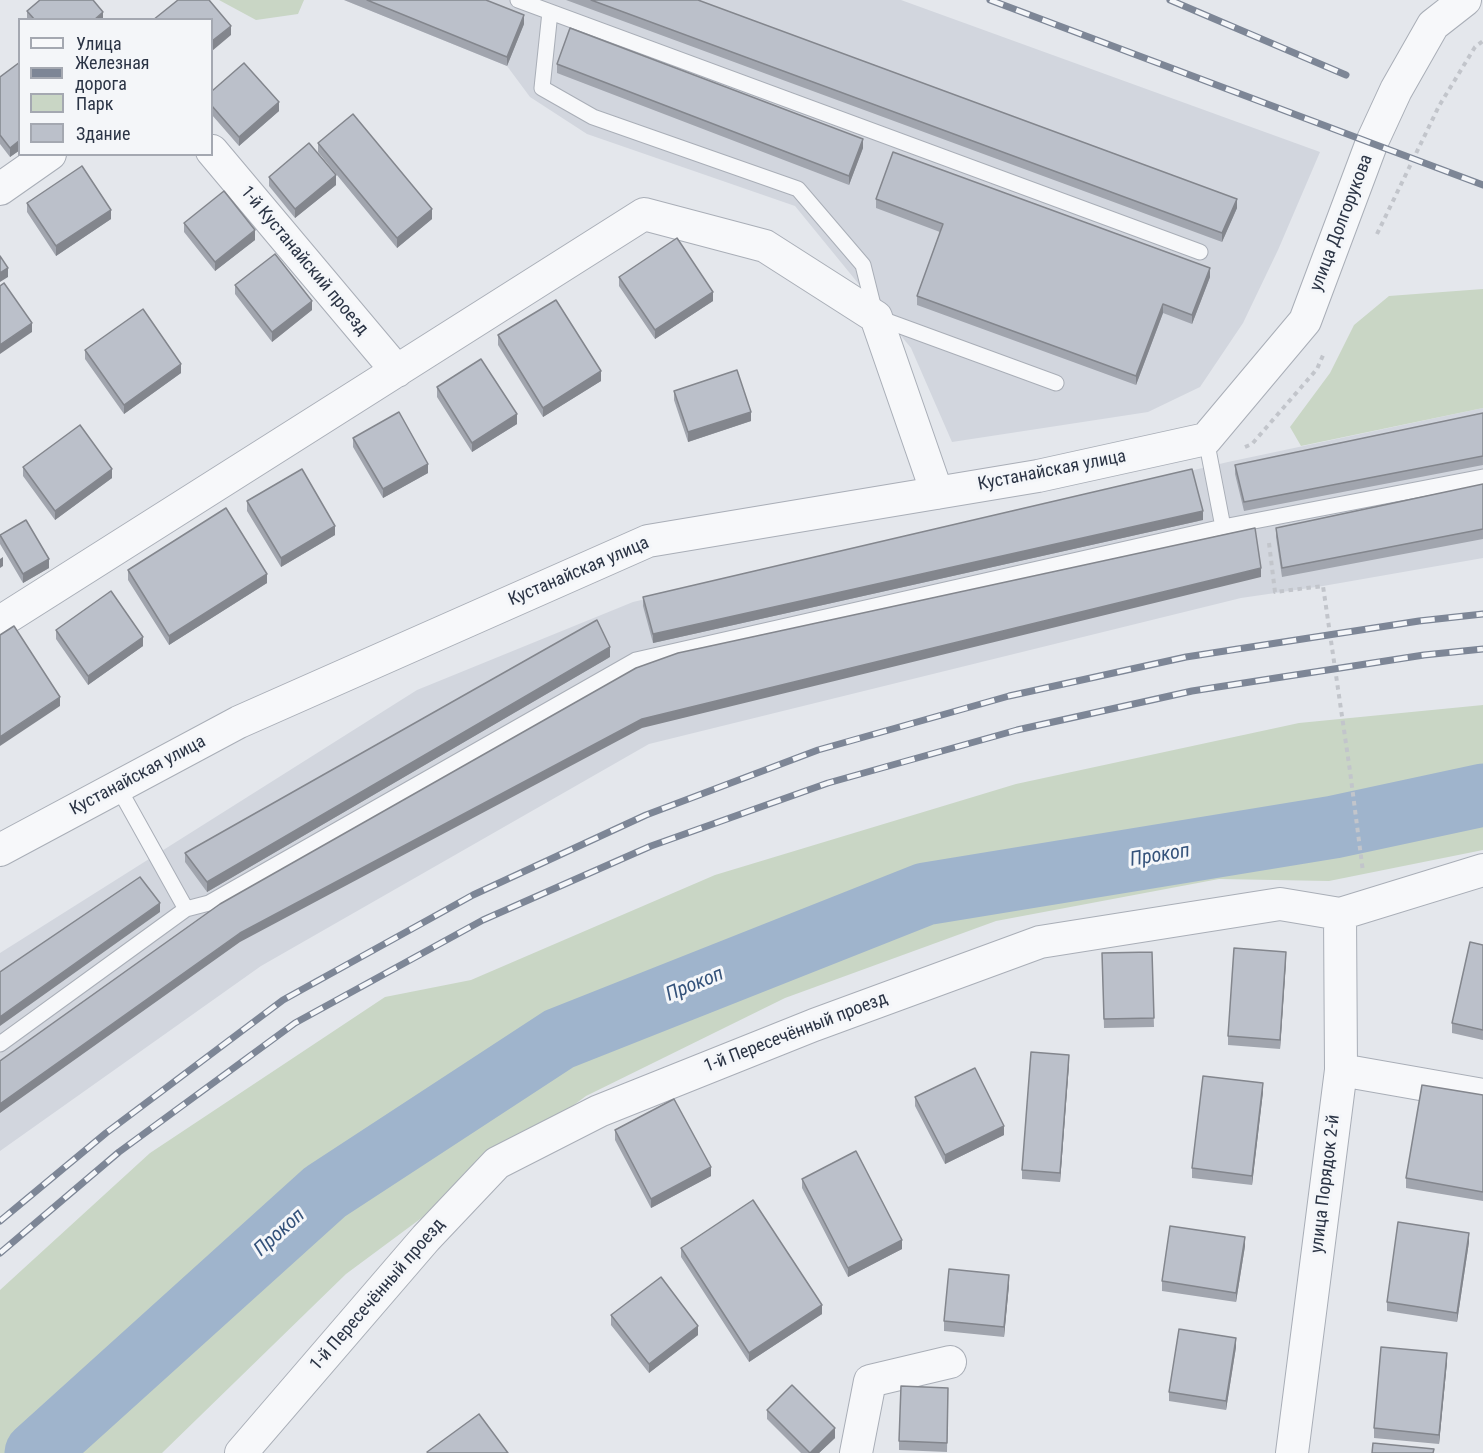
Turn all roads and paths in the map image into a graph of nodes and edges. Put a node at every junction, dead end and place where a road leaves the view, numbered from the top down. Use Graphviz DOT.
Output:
graph roads {
  1 [pos="518,0"];
  2 [pos="1465,0"];
  3 [pos="550,12"];
  4 [pos="1483,41"];
  5 [pos="213,152"];
  6 [pos="47,156"];
  7 [pos="1415,159"];
  8 [pos="0,189"];
  9 [pos="1200,252"];
  10 [pos="876,317"];
  11 [pos="397,372"];
  12 [pos="1056,383"];
  13 [pos="1206,439"];
  14 [pos="1483,477"];
  15 [pos="937,493"];
  16 [pos="1266,519"];
  17 [pos="1223,527"];
  18 [pos="0,622"];
  19 [pos="118,787"];
  20 [pos="0,850"];
  21 [pos="1483,870"];
  22 [pos="1363,873"];
  23 [pos="186,909"];
  24 [pos="1340,914"];
  25 [pos="0,1044"];
  26 [pos="1341,1070"];
  27 [pos="1483,1095"];
  28 [pos="950,1362"];
  29 [pos="241,1453"];
  30 [pos="856,1453"];
  31 [pos="1292,1453"];
  1 -- 3 [label="lane"];
  2 -- 13 [label="street, улица Долгорукова"];
  3 -- 9 [label="lane"];
  3 -- 10 [label="lane"];
  4 -- 7 [label="path"];
  5 -- 11 [label="street, 1-й Кустанайский проезд"];
  6 -- 8 [label="street"];
  10 -- 11 [label="street"];
  10 -- 12 [label="lane"];
  10 -- 15 [label="street"];
  11 -- 18 [label="street"];
  13 -- 15 [label="street, Кустанайская улица"];
  13 -- 17 [label="lane"];
  14 -- 16 [label="lane"];
  15 -- 19 [label="street, Кустанайская улица"];
  16 -- 17 [label="lane"];
  16 -- 22 [label="path"];
  17 -- 23 [label="lane"];
  19 -- 20 [label="street, Кустанайская улица"];
  19 -- 23 [label="lane"];
  21 -- 24 [label="street, 1-й Пересечённый проезд"];
  23 -- 25 [label="lane"];
  24 -- 26 [label="street, улица Порядок 2-й"];
  24 -- 29 [label="street, 1-й Пересечённый проезд"];
  26 -- 27 [label="street"];
  26 -- 31 [label="street, улица Порядок 2-й"];
  28 -- 30 [label="street"];
}
